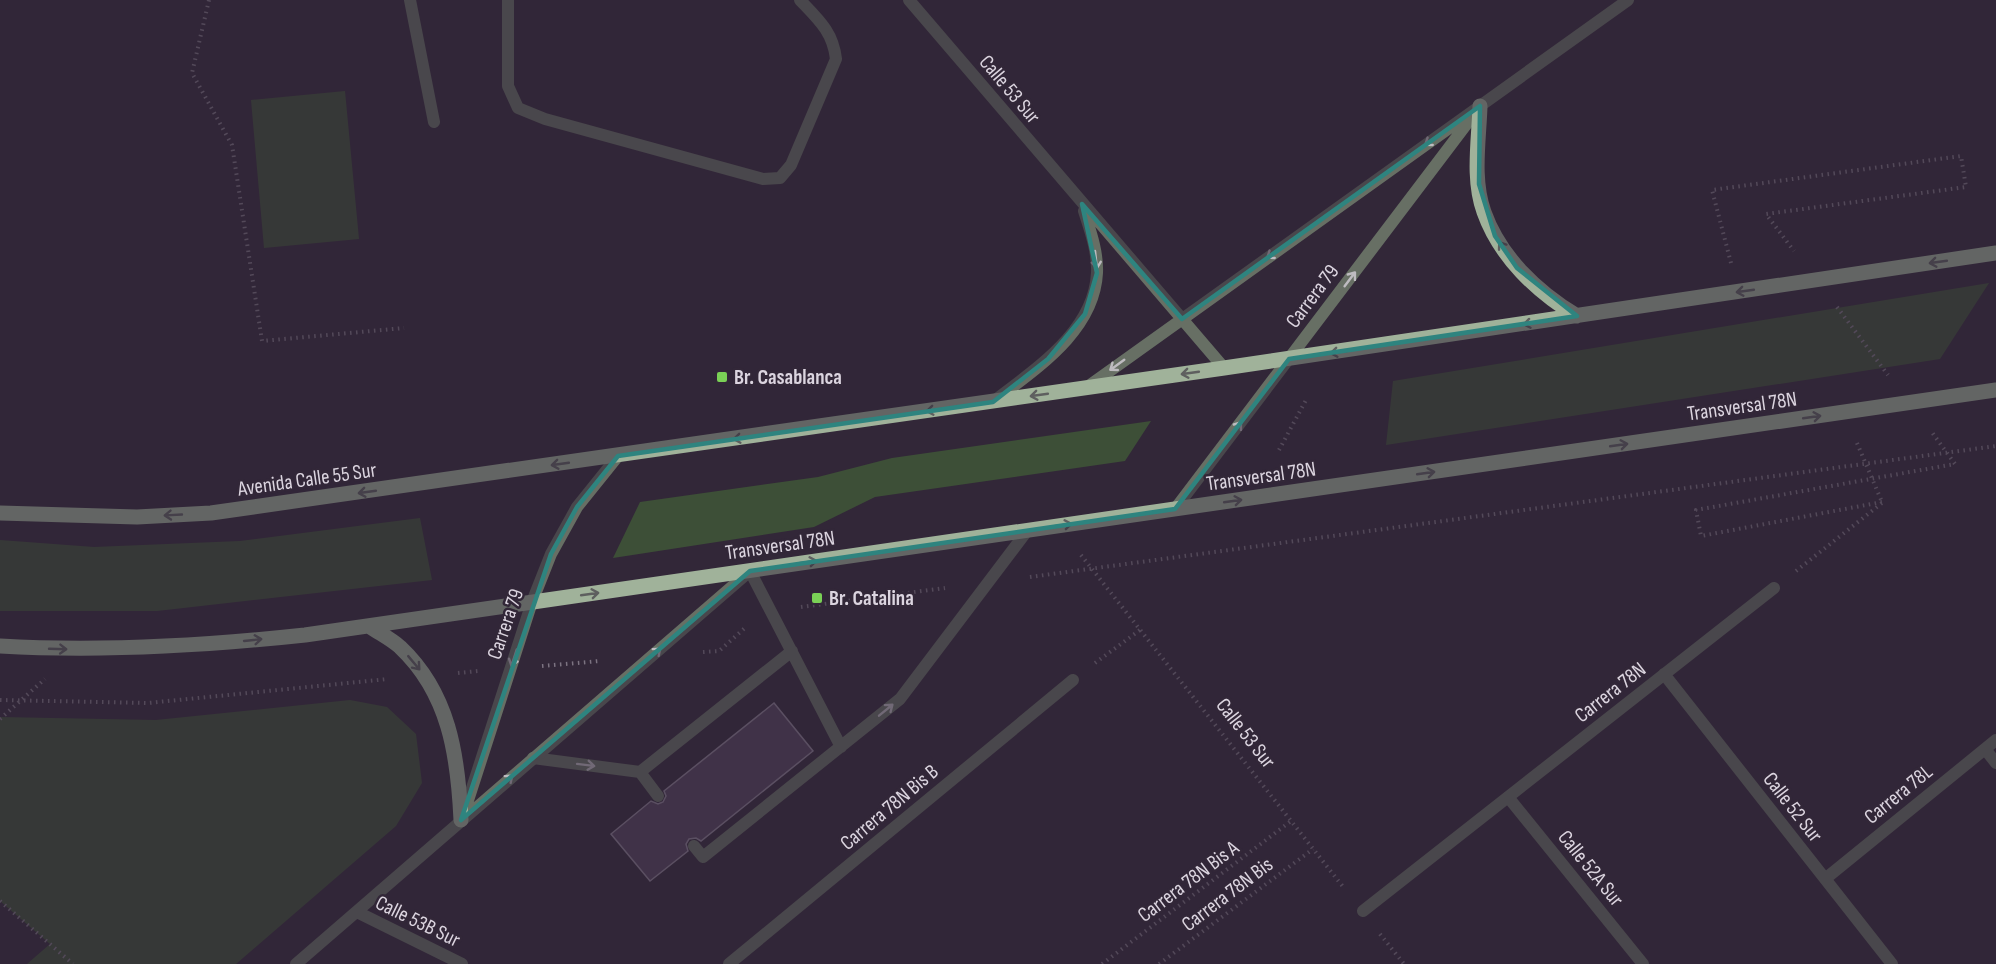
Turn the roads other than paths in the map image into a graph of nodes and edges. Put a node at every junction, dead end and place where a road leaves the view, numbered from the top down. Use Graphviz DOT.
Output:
graph roads {
  1 [pos="410,0"];
  2 [pos="508,0"];
  3 [pos="800,0"];
  4 [pos="909,0"];
  5 [pos="1628,0"];
  6 [pos="1480,106"];
  7 [pos="434,122"];
  8 [pos="1082,204"];
  9 [pos="1996,254"];
  10 [pos="1578,316"];
  11 [pos="1182,319"];
  12 [pos="1289,359"];
  13 [pos="1224,368"];
  14 [pos="1084,388"];
  15 [pos="1996,390"];
  16 [pos="993,402"];
  17 [pos="618,456"];
  18 [pos="1175,509"];
  19 [pos="0,513"];
  20 [pos="1027,531"];
  21 [pos="750,571"];
  22 [pos="1774,588"];
  23 [pos="532,603"];
  24 [pos="369,626"];
  25 [pos="0,646"];
  26 [pos="792,651"];
  27 [pos="1665,674"];
  28 [pos="1073,680"];
  29 [pos="1996,740"];
  30 [pos="841,747"];
  31 [pos="1985,749"];
  32 [pos="533,758"];
  33 [pos="1996,763"];
  34 [pos="640,772"];
  35 [pos="658,796"];
  36 [pos="1508,797"];
  37 [pos="461,820"];
  38 [pos="694,846"];
  39 [pos="1825,879"];
  40 [pos="357,912"];
  41 [pos="1363,912"];
  42 [pos="296,964"];
  43 [pos="462,964"];
  44 [pos="729,964"];
  45 [pos="1642,964"];
  46 [pos="1892,964"];
  1 -- 7 [label="street"];
  2 -- 3 [label="street"];
  4 -- 8 [label="street, Calle 53 Sur"];
  5 -- 6 [label="street, Carrera 79"];
  10 -- 6 [label="main road, one-way"];
  6 -- 11 [label="street, Carrera 79, one-way"];
  12 -- 6 [label="street, Carrera 79, one-way"];
  8 -- 11 [label="street, Calle 53 Sur"];
  8 -- 16 [label="street, Calle 53 Sur, one-way"];
  9 -- 10 [label="main road, one-way"];
  10 -- 12 [label="main road, one-way"];
  11 -- 13 [label="street, Calle 53 Sur"];
  11 -- 14 [label="street, Carrera 79, one-way"];
  12 -- 13 [label="main road"];
  18 -- 12 [label="street, Carrera 79, one-way"];
  13 -- 14 [label="main road, one-way"];
  14 -- 16 [label="main road, one-way"];
  18 -- 15 [label="main road, Transversal 78N, one-way"];
  16 -- 17 [label="main road, one-way"];
  17 -- 19 [label="main road, Avenida Calle 55 Sur, one-way"];
  17 -- 23 [label="street, Carrera 79"];
  20 -- 18 [label="main road, Transversal 78N, one-way"];
  21 -- 20 [label="main road, Transversal 78N, one-way"];
  30 -- 20 [label="street, one-way"];
  23 -- 21 [label="main road, Transversal 78N, one-way"];
  21 -- 26 [label="street"];
  32 -- 21 [label="street, one-way"];
  22 -- 27 [label="street, Carrera 78N"];
  23 -- 24 [label="main road"];
  23 -- 37 [label="street, Carrera 79, one-way"];
  25 -- 24 [label="main road, one-way"];
  24 -- 37 [label="main road, one-way"];
  26 -- 30 [label="street"];
  26 -- 34 [label="street"];
  27 -- 36 [label="street, Carrera 78N"];
  27 -- 39 [label="street, Calle 52 Sur"];
  28 -- 44 [label="street, Carrera 78N Bis B"];
  29 -- 31 [label="street, Carrera 78L"];
  30 -- 38 [label="street"];
  31 -- 33 [label="street"];
  31 -- 39 [label="street, Carrera 78L"];
  32 -- 34 [label="street, one-way"];
  37 -- 32 [label="street, one-way"];
  34 -- 35 [label="street"];
  36 -- 41 [label="street, Carrera 78N"];
  36 -- 45 [label="street, Calle 52A Sur"];
  37 -- 40 [label="street"];
  39 -- 46 [label="street, Calle 52 Sur"];
  40 -- 42 [label="street"];
  40 -- 43 [label="street, Calle 53B Sur"];
}
